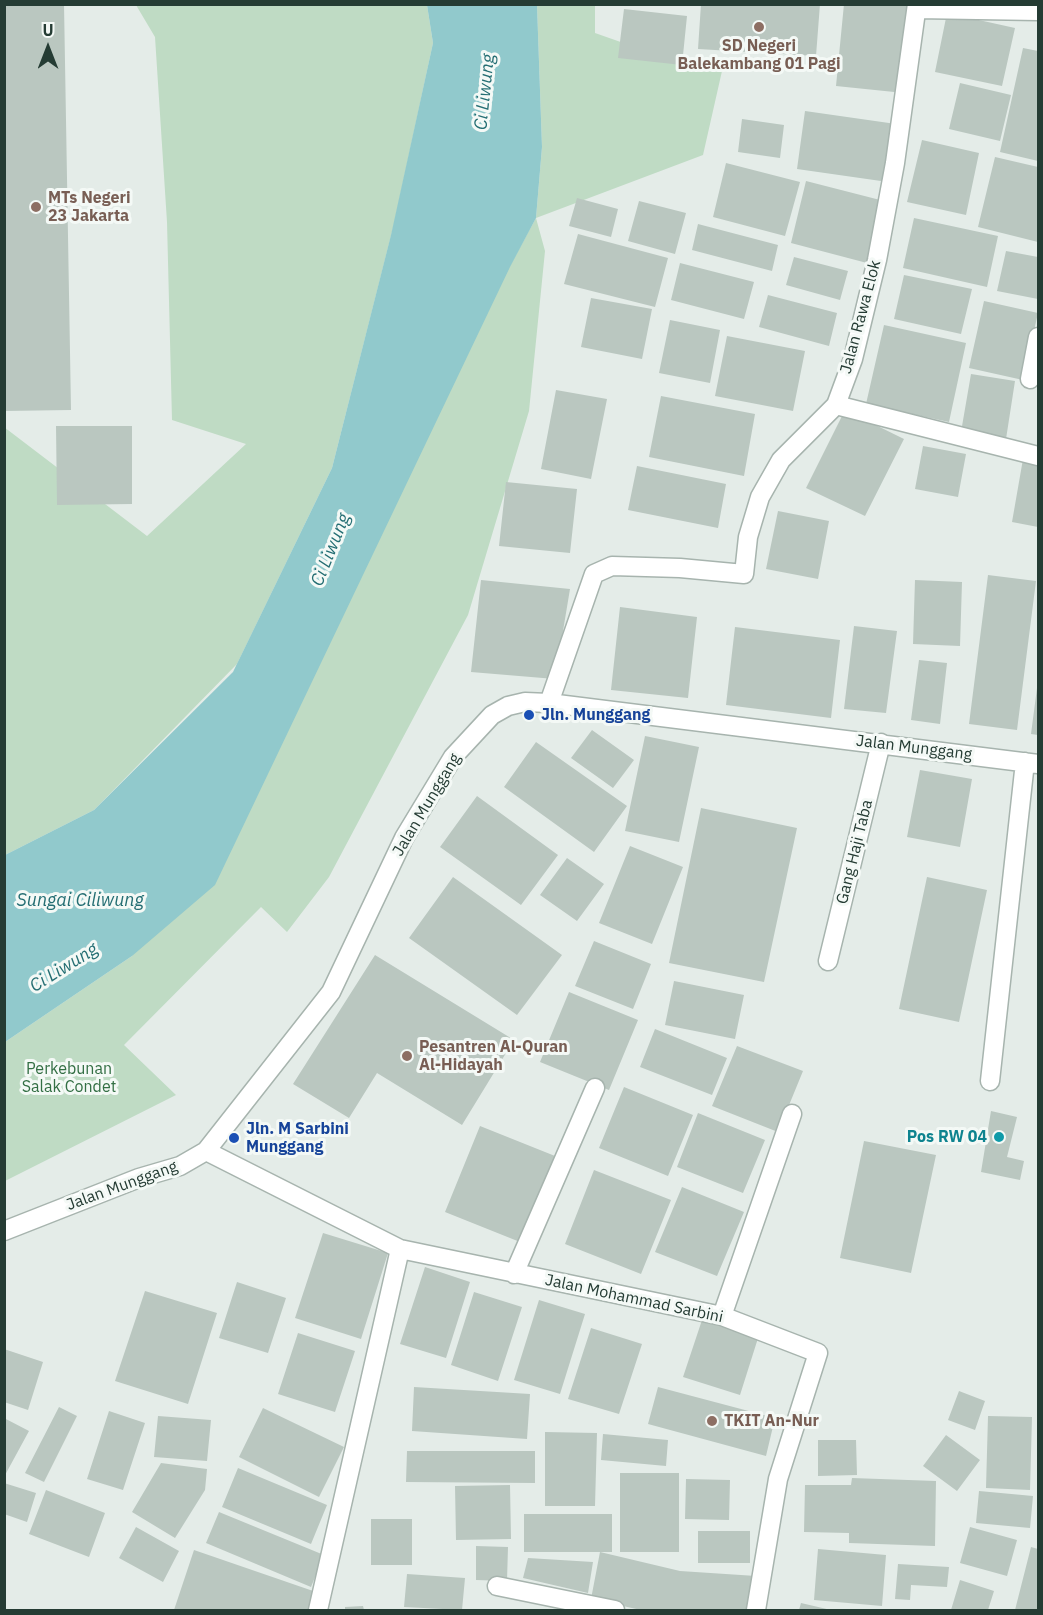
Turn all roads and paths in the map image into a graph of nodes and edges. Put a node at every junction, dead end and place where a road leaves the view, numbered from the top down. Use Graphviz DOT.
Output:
graph roads {
  1 [pos="917,7"];
  2 [pos="1038,11"];
  3 [pos="1038,337"];
  4 [pos="1030,379"];
  5 [pos="836,405"];
  6 [pos="1038,456"];
  7 [pos="549,703"];
  8 [pos="881,743"];
  9 [pos="1032,763"];
  10 [pos="828,961"];
  11 [pos="990,1081"];
  12 [pos="595,1088"];
  13 [pos="792,1114"];
  14 [pos="206,1151"];
  15 [pos="4,1231"];
  16 [pos="400,1249"];
  17 [pos="514,1274"];
  18 [pos="722,1316"];
  19 [pos="497,1586"];
  20 [pos="318,1611"];
  21 [pos="615,1611"];
  22 [pos="756,1611"];
  1 -- 2 [label="street, Jalan Rawa Elok"];
  1 -- 5 [label="street, Jalan Rawa Elok"];
  3 -- 4 [label="street"];
  5 -- 6 [label="street"];
  5 -- 7 [label="street, Jalan Rawa Elok"];
  7 -- 8 [label="street, Jalan Munggang"];
  7 -- 14 [label="street, Jalan Munggang"];
  8 -- 9 [label="street, Jalan Munggang"];
  8 -- 10 [label="street, Gang Haji Taba"];
  9 -- 11 [label="street"];
  12 -- 17 [label="street"];
  13 -- 18 [label="street"];
  14 -- 15 [label="street, Jalan Munggang"];
  14 -- 16 [label="street, Jalan Mohammad Sarbini"];
  16 -- 17 [label="street, Jalan Mohammad Sarbini"];
  16 -- 20 [label="street"];
  17 -- 18 [label="street, Jalan Mohammad Sarbini"];
  18 -- 22 [label="street, Jalan Mohammad Sarbini"];
  19 -- 21 [label="street"];
}
